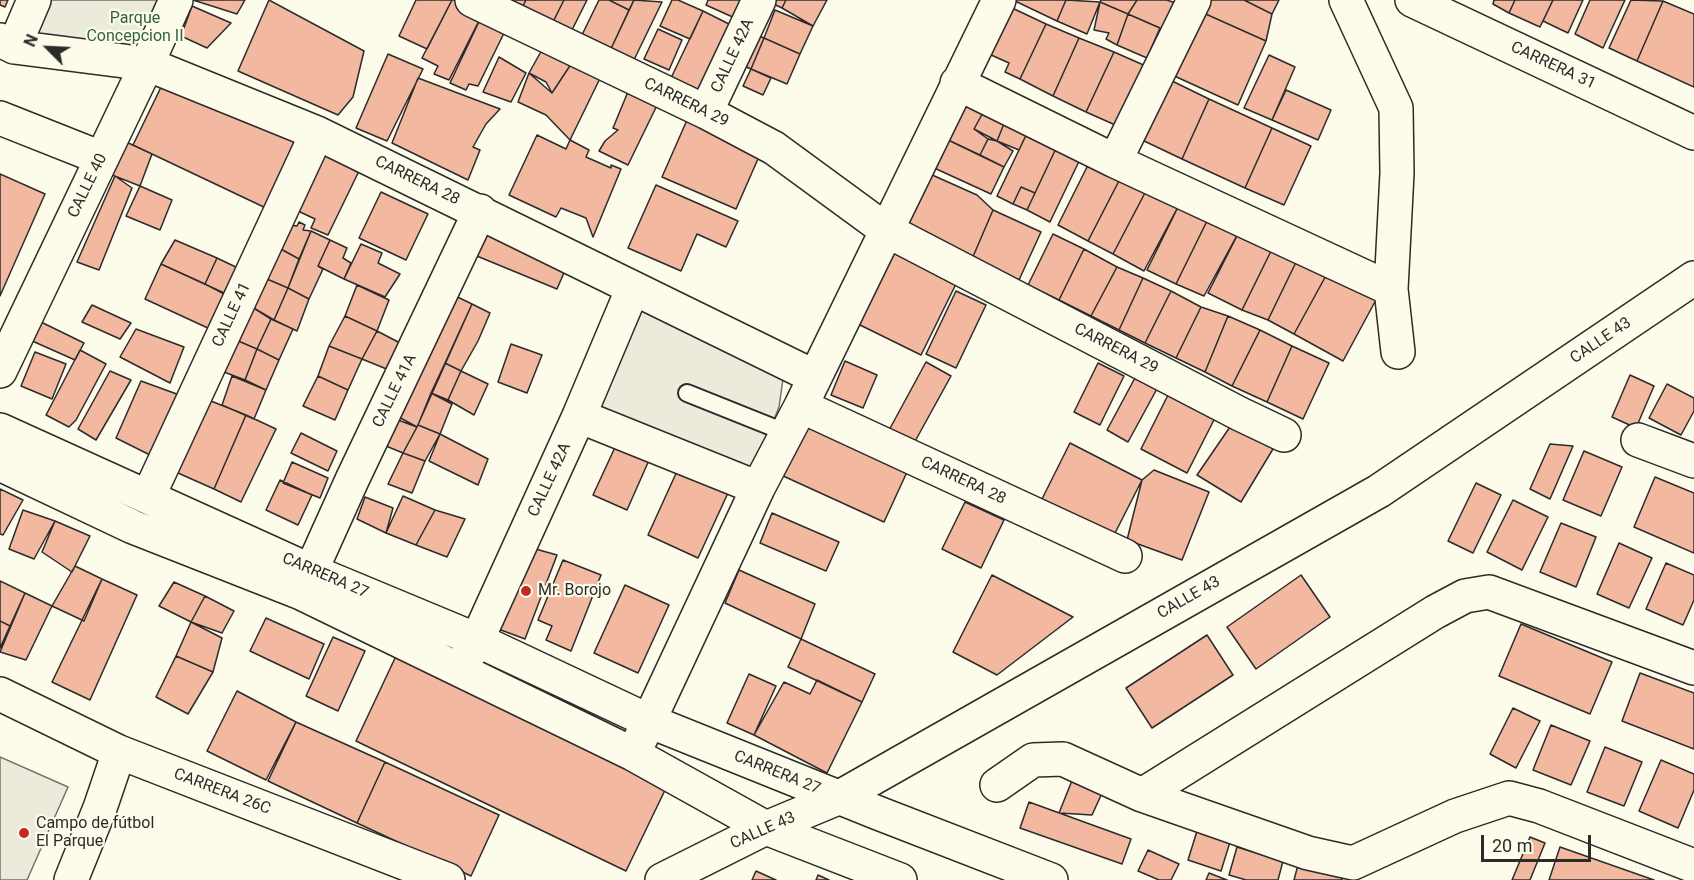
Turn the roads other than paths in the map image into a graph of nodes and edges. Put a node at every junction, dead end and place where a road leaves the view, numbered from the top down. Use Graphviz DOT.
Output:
graph roads {
  1 [pos="34,0"];
  2 [pos="176,0"];
  3 [pos="472,0"];
  4 [pos="759,0"];
  5 [pos="999,0"];
  6 [pos="1194,0"];
  7 [pos="1346,0"];
  8 [pos="1412,0"];
  9 [pos="7,44"];
  10 [pos="147,64"];
  11 [pos="957,83"];
  12 [pos="706,112"];
  13 [pos="0,118"];
  14 [pos="317,133"];
  15 [pos="1694,133"];
  16 [pos="101,158"];
  17 [pos="1115,161"];
  18 [pos="480,211"];
  19 [pos="886,230"];
  20 [pos="1694,278"];
  21 [pos="633,288"];
  22 [pos="1391,289"];
  23 [pos="1398,352"];
  24 [pos="0,371"];
  25 [pos="687,393"];
  26 [pos="801,405"];
  27 [pos="579,416"];
  28 [pos="0,430"];
  29 [pos="1284,435"];
  30 [pos="1638,440"];
  31 [pos="1694,461"];
  32 [pos="0,464"];
  33 [pos="758,488"];
  34 [pos="147,497"];
  35 [pos="1125,556"];
  36 [pos="311,571"];
  37 [pos="477,640"];
  38 [pos="1694,668"];
  39 [pos="460,669"];
  40 [pos="0,694"];
  41 [pos="649,722"];
  42 [pos="119,752"];
  43 [pos="633,754"];
  44 [pos="997,785"];
  45 [pos="1142,795"];
  46 [pos="838,798"];
  47 [pos="766,828"];
  48 [pos="1694,866"];
  49 [pos="1008,872"];
  50 [pos="71,880"];
  51 [pos="448,880"];
  52 [pos="662,880"];
  53 [pos="900,880"];
  54 [pos="1051,880"];
  1 -- 9 [label="street"];
  2 -- 10 [label="street, CALLE 40"];
  3 -- 12 [label="street, CARRERA 29"];
  4 -- 12 [label="street, CALLE 42A"];
  5 -- 11 [label="street"];
  6 -- 17 [label="street"];
  7 -- 22 [label="street"];
  8 -- 15 [label="street, CARRERA 31"];
  9 -- 10 [label="street, CARRERA 28"];
  10 -- 14 [label="street, CARRERA 28"];
  10 -- 16 [label="street, CALLE 40"];
  11 -- 17 [label="street"];
  11 -- 19 [label="street"];
  12 -- 19 [label="street, CARRERA 29"];
  13 -- 16 [label="street"];
  14 -- 18 [label="street, CARRERA 28"];
  14 -- 34 [label="street, CALLE 41"];
  16 -- 24 [label="street, CALLE 40"];
  17 -- 22 [label="street"];
  18 -- 21 [label="street, CARRERA 28"];
  18 -- 36 [label="street, CALLE 41A"];
  19 -- 26 [label="street"];
  19 -- 29 [label="street, CARRERA 29"];
  20 -- 46 [label="street, CALLE 43"];
  21 -- 26 [label="street, CARRERA 28"];
  21 -- 27 [label="street, CALLE 42A"];
  22 -- 23 [label="street"];
  25 -- 26 [label="lane"];
  26 -- 33 [label="street"];
  26 -- 35 [label="street, CARRERA 28"];
  27 -- 33 [label="street"];
  27 -- 37 [label="street, CALLE 42A"];
  28 -- 34 [label="street, CARRERA 27"];
  30 -- 31 [label="street"];
  32 -- 39 [label="street, CARRERA 27"];
  33 -- 41 [label="street"];
  34 -- 36 [label="street, CARRERA 27"];
  36 -- 37 [label="street, CARRERA 27"];
  37 -- 39 [label="street, CALLE 42A"];
  37 -- 41 [label="street, CARRERA 27"];
  38 -- 45 [label="street"];
  39 -- 43 [label="street, CARRERA 27"];
  40 -- 42 [label="street, CARRERA 26C"];
  41 -- 43 [label="street"];
  41 -- 46 [label="street, CARRERA 27"];
  42 -- 50 [label="street"];
  42 -- 51 [label="street, CARRERA 26C"];
  43 -- 47 [label="street, CARRERA 27"];
  44 -- 45 [label="street"];
  45 -- 48 [label="street"];
  46 -- 47 [label="street, CALLE 43"];
  46 -- 49 [label="street, CARRERA 27"];
  47 -- 52 [label="street, CALLE 43"];
  47 -- 53 [label="street, CARRERA 27"];
  49 -- 54 [label="street, CARRERA 27"];
}
